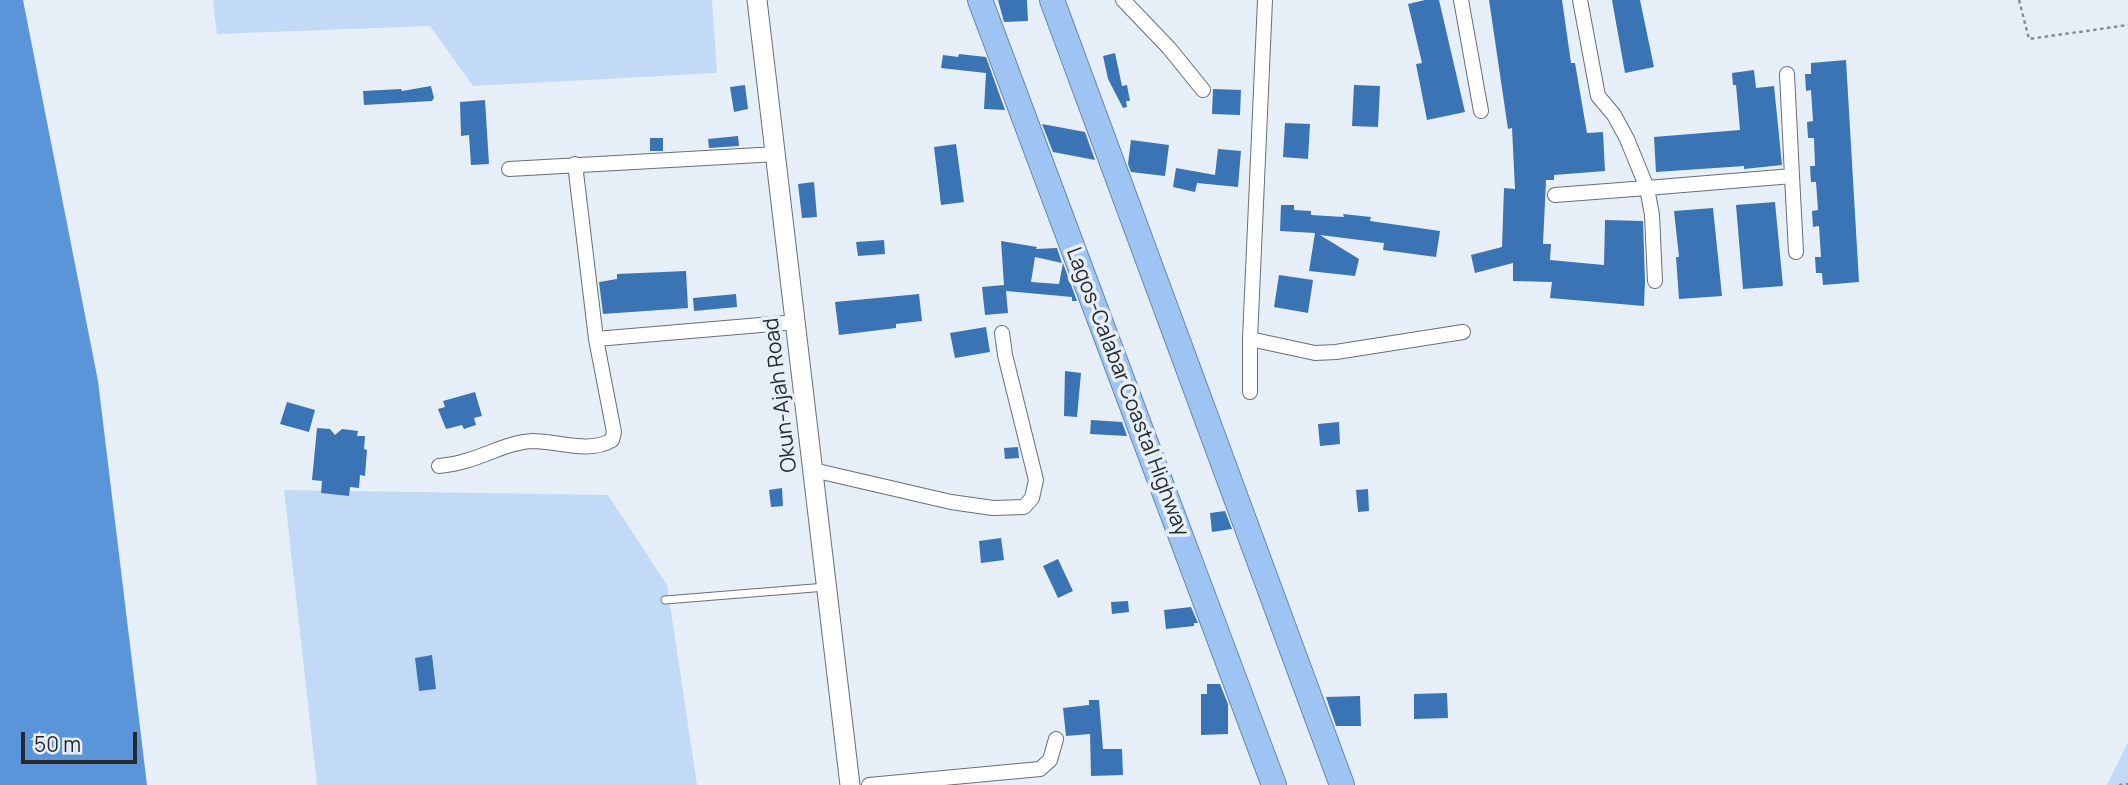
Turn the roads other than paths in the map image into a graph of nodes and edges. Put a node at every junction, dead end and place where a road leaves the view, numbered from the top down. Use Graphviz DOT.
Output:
graph roads {
  1 [pos="757,0"];
  2 [pos="981,0"];
  3 [pos="1052,0"];
  4 [pos="1123,0"];
  5 [pos="1265,0"];
  6 [pos="1461,0"];
  7 [pos="1580,0"];
  8 [pos="1787,74"];
  9 [pos="1203,90"];
  10 [pos="1481,111"];
  11 [pos="777,154"];
  12 [pos="575,164"];
  13 [pos="509,169"];
  14 [pos="1792,176"];
  15 [pos="1647,188"];
  16 [pos="1555,195"];
  17 [pos="1796,252"];
  18 [pos="1655,282"];
  19 [pos="796,322"];
  20 [pos="1463,332"];
  21 [pos="1002,333"];
  22 [pos="596,339"];
  23 [pos="1250,339"];
  24 [pos="1250,392"];
  25 [pos="439,466"];
  26 [pos="813,470"];
  27 [pos="827,587"];
  28 [pos="665,600"];
  29 [pos="1055,739"];
  30 [pos="850,785"];
  31 [pos="869,785"];
  32 [pos="1274,785"];
  33 [pos="1342,785"];
  1 -- 11 [label="street, Okun-Ajah Road"];
  2 -- 32 [label="highway, Lagos-Calabar Coastal Highway"];
  3 -- 33 [label="highway"];
  4 -- 9 [label="street"];
  5 -- 23 [label="street"];
  6 -- 10 [label="street"];
  7 -- 15 [label="street"];
  8 -- 14 [label="street"];
  11 -- 12 [label="street"];
  11 -- 19 [label="street, Okun-Ajah Road"];
  12 -- 13 [label="street"];
  12 -- 22 [label="street"];
  14 -- 15 [label="street"];
  14 -- 17 [label="street"];
  15 -- 16 [label="street"];
  15 -- 18 [label="street"];
  19 -- 22 [label="street"];
  19 -- 26 [label="street, Okun-Ajah Road"];
  20 -- 23 [label="street"];
  21 -- 26 [label="street"];
  22 -- 25 [label="street"];
  23 -- 24 [label="street"];
  26 -- 27 [label="street, Okun-Ajah Road"];
  27 -- 28 [label="lane"];
  27 -- 30 [label="street, Okun-Ajah Road"];
  29 -- 31 [label="street"];
}
